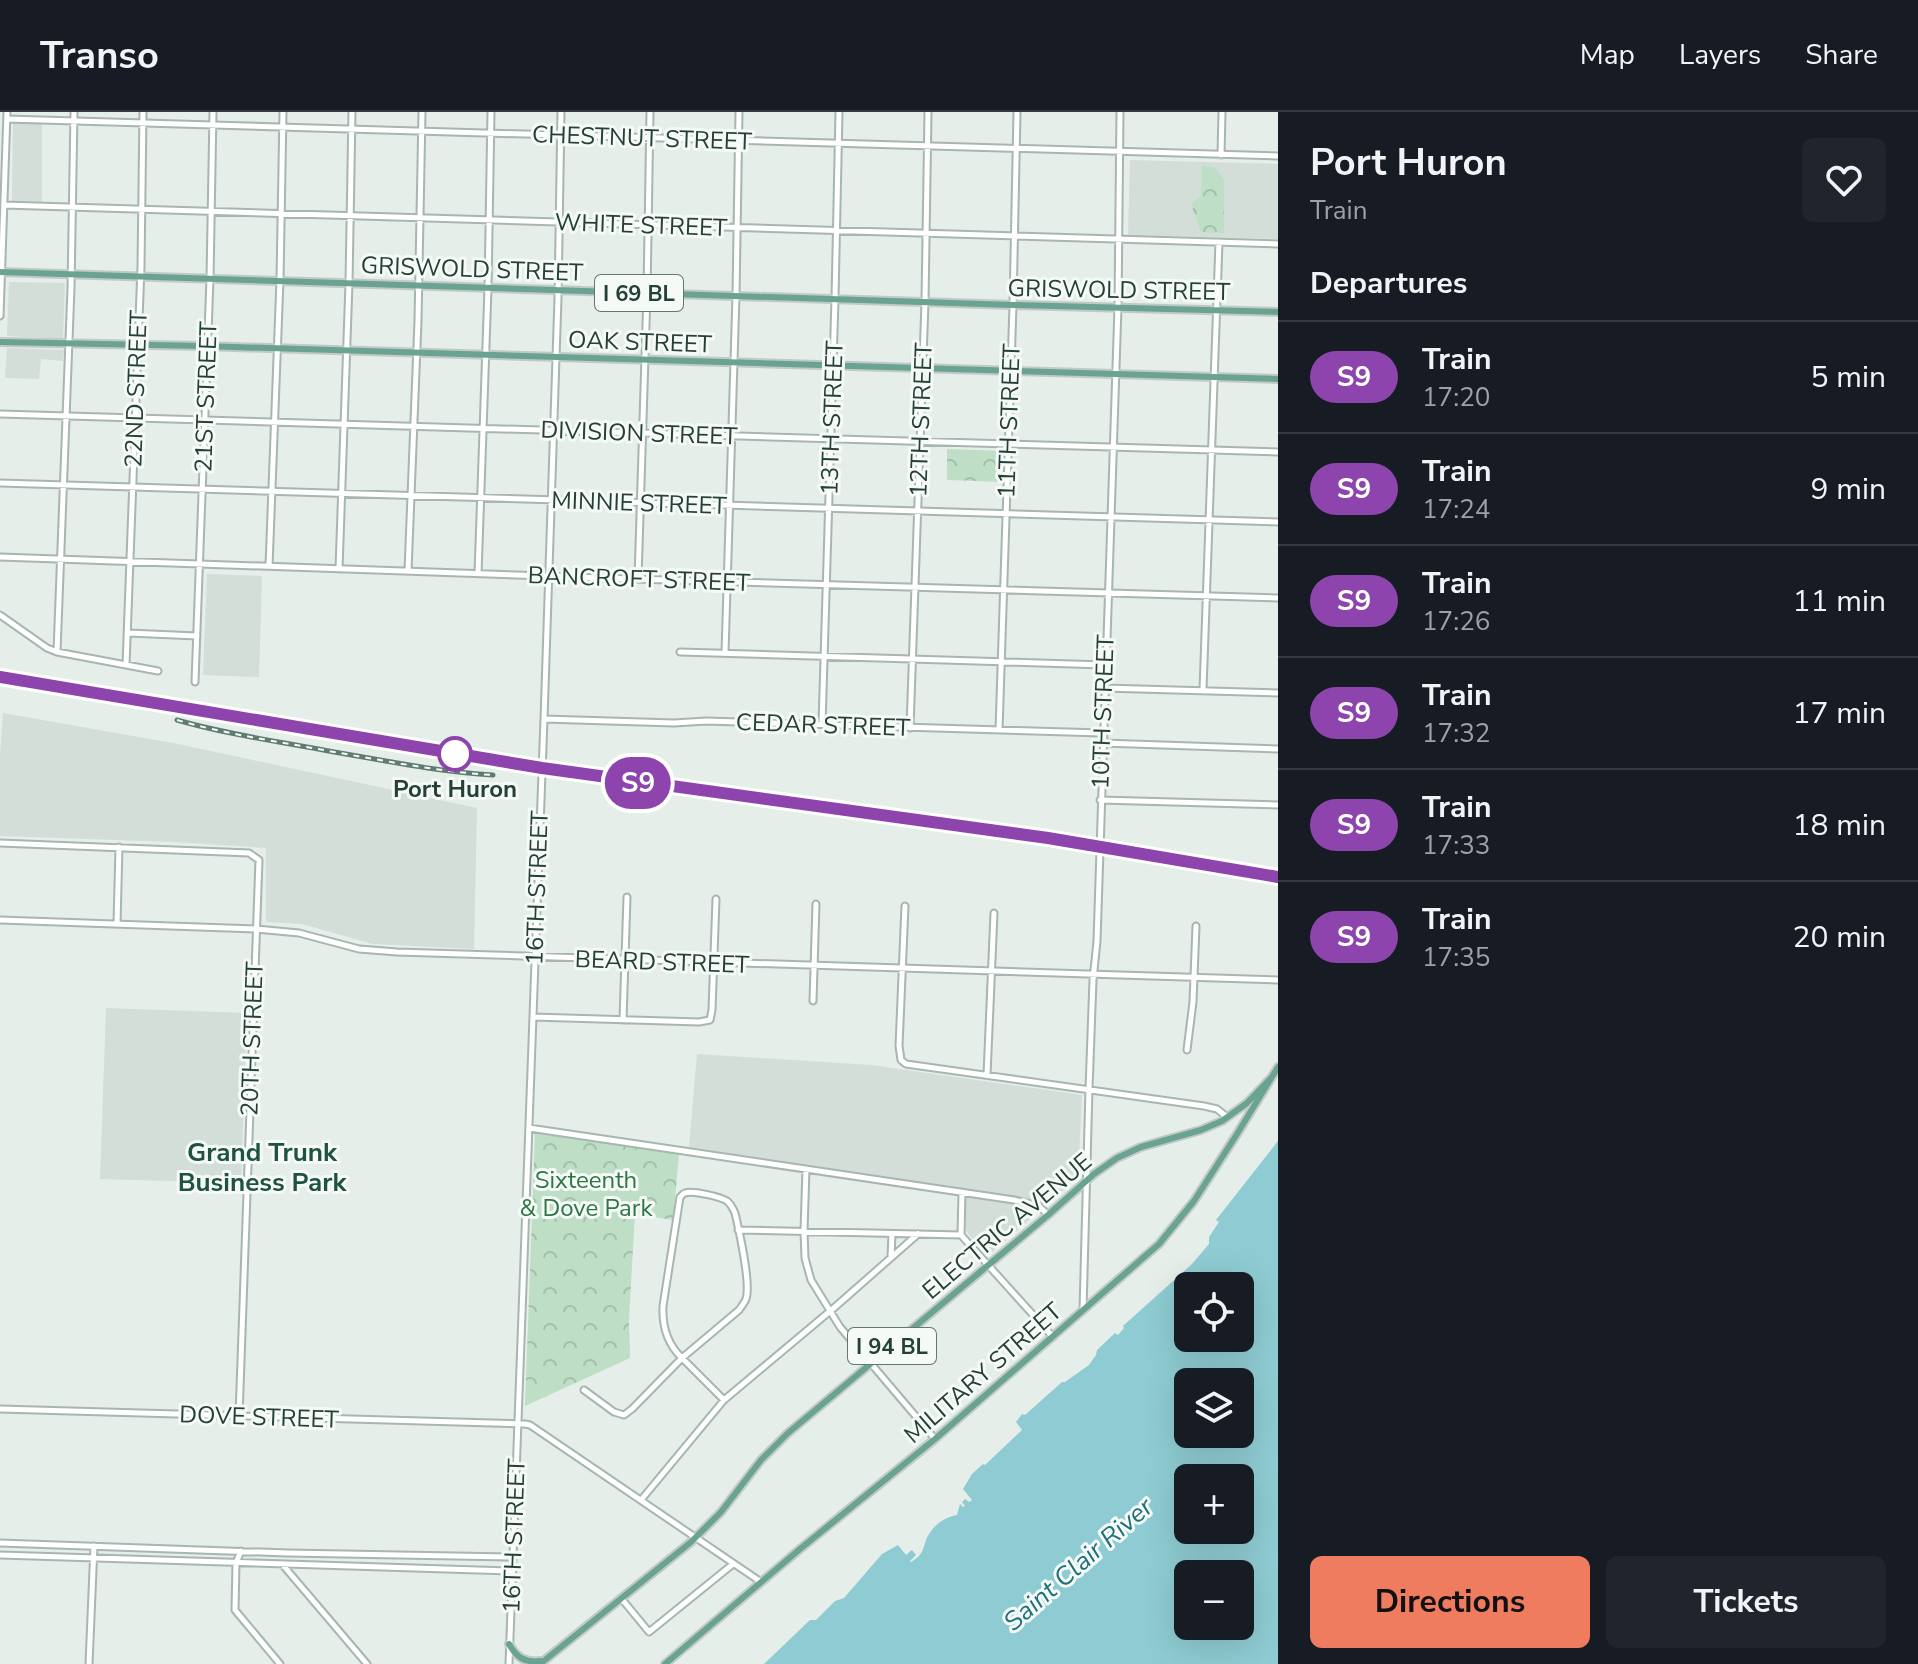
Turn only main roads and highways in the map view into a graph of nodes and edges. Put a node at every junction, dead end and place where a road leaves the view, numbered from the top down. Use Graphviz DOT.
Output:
graph roads {
  1 [pos="1,272"];
  2 [pos="1278,312"];
  3 [pos="0,342"];
  4 [pos="1278,379"];
  5 [pos="1278,1067"];
  6 [pos="1271,1078"];
  7 [pos="1229,1116"];
  8 [pos="1237,1134"];
  9 [pos="509,1644"];
  10 [pos="542,1662"];
  11 [pos="665,1664"];
  1 -- 2 [label="main road, GRISWOLD STREET / I 69 BL"];
  3 -- 4 [label="main road, OAK STREET"];
  5 -- 6 [label="main road, MILITARY STREET / I 94 BL"];
  6 -- 7 [label="main road, ELECTRIC AVENUE / I 94 BL"];
  6 -- 8 [label="main road, MILITARY STREET / I 94 BL"];
  7 -- 8 [label="main road"];
  7 -- 10 [label="main road, ELECTRIC AVENUE / I 94 BL"];
  8 -- 11 [label="main road, MILITARY STREET / I 94 BL"];
  9 -- 10 [label="main road"];
}
